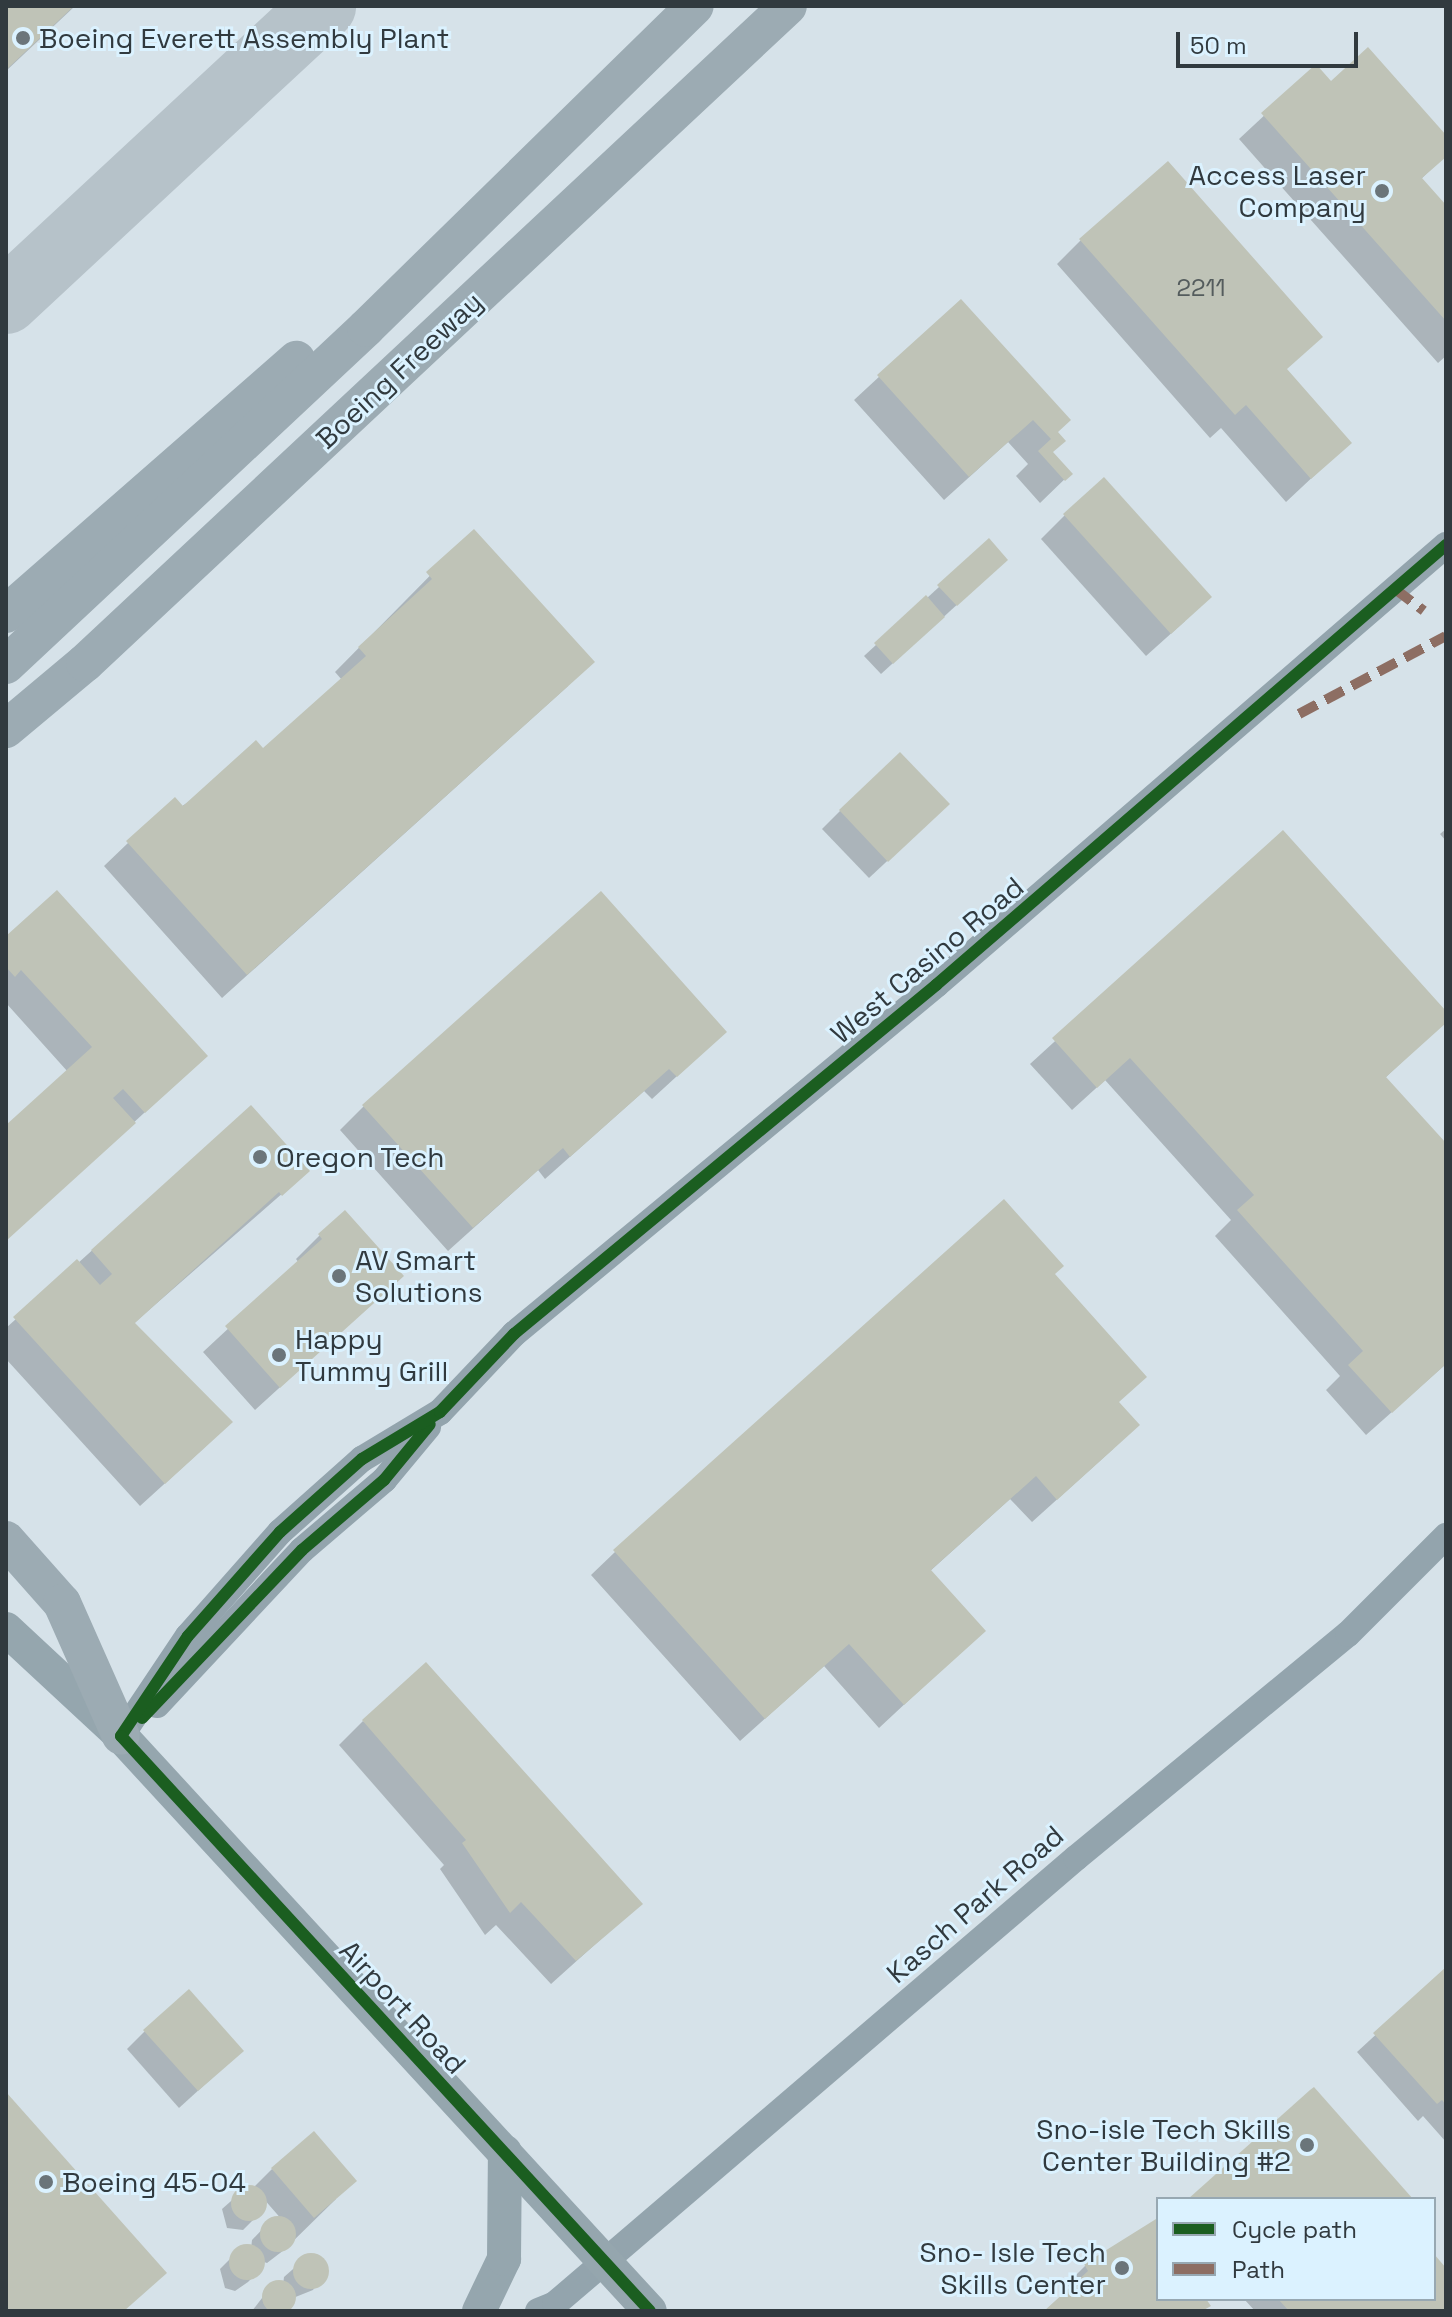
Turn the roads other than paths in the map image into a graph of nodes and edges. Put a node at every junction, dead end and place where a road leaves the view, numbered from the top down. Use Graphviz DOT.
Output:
graph roads {
  1 [pos="695,6"];
  2 [pos="788,6"];
  3 [pos="599,95"];
  4 [pos="1446,545"];
  5 [pos="6,614"];
  6 [pos="85,663"];
  7 [pos="6,665"];
  8 [pos="6,729"];
  9 [pos="6,743"];
  10 [pos="1446,1536"];
  11 [pos="6,1540"];
  12 [pos="6,1629"];
  13 [pos="121,1736"];
  14 [pos="505,2152"];
  15 [pos="605,2261"];
  16 [pos="479,2311"];
  17 [pos="538,2311"];
  18 [pos="650,2311"];
  1 -- 3 [label="highway, Boeing Freeway"];
  2 -- 6 [label="highway, Boeing Freeway"];
  3 -- 5 [label="highway"];
  3 -- 7 [label="highway, Boeing Freeway"];
  4 -- 13 [label="street, West Casino Road"];
  6 -- 8 [label="highway, Boeing Freeway"];
  6 -- 9 [label="highway"];
  10 -- 15 [label="street, Kasch Park Road"];
  11 -- 13 [label="highway"];
  12 -- 13 [label="main road, Airport Road"];
  13 -- 14 [label="main road, Airport Road"];
  14 -- 15 [label="main road, Airport Road"];
  14 -- 16 [label="main road"];
  15 -- 17 [label="street, Kasch Park Road"];
  15 -- 18 [label="main road, Airport Road"];
}
